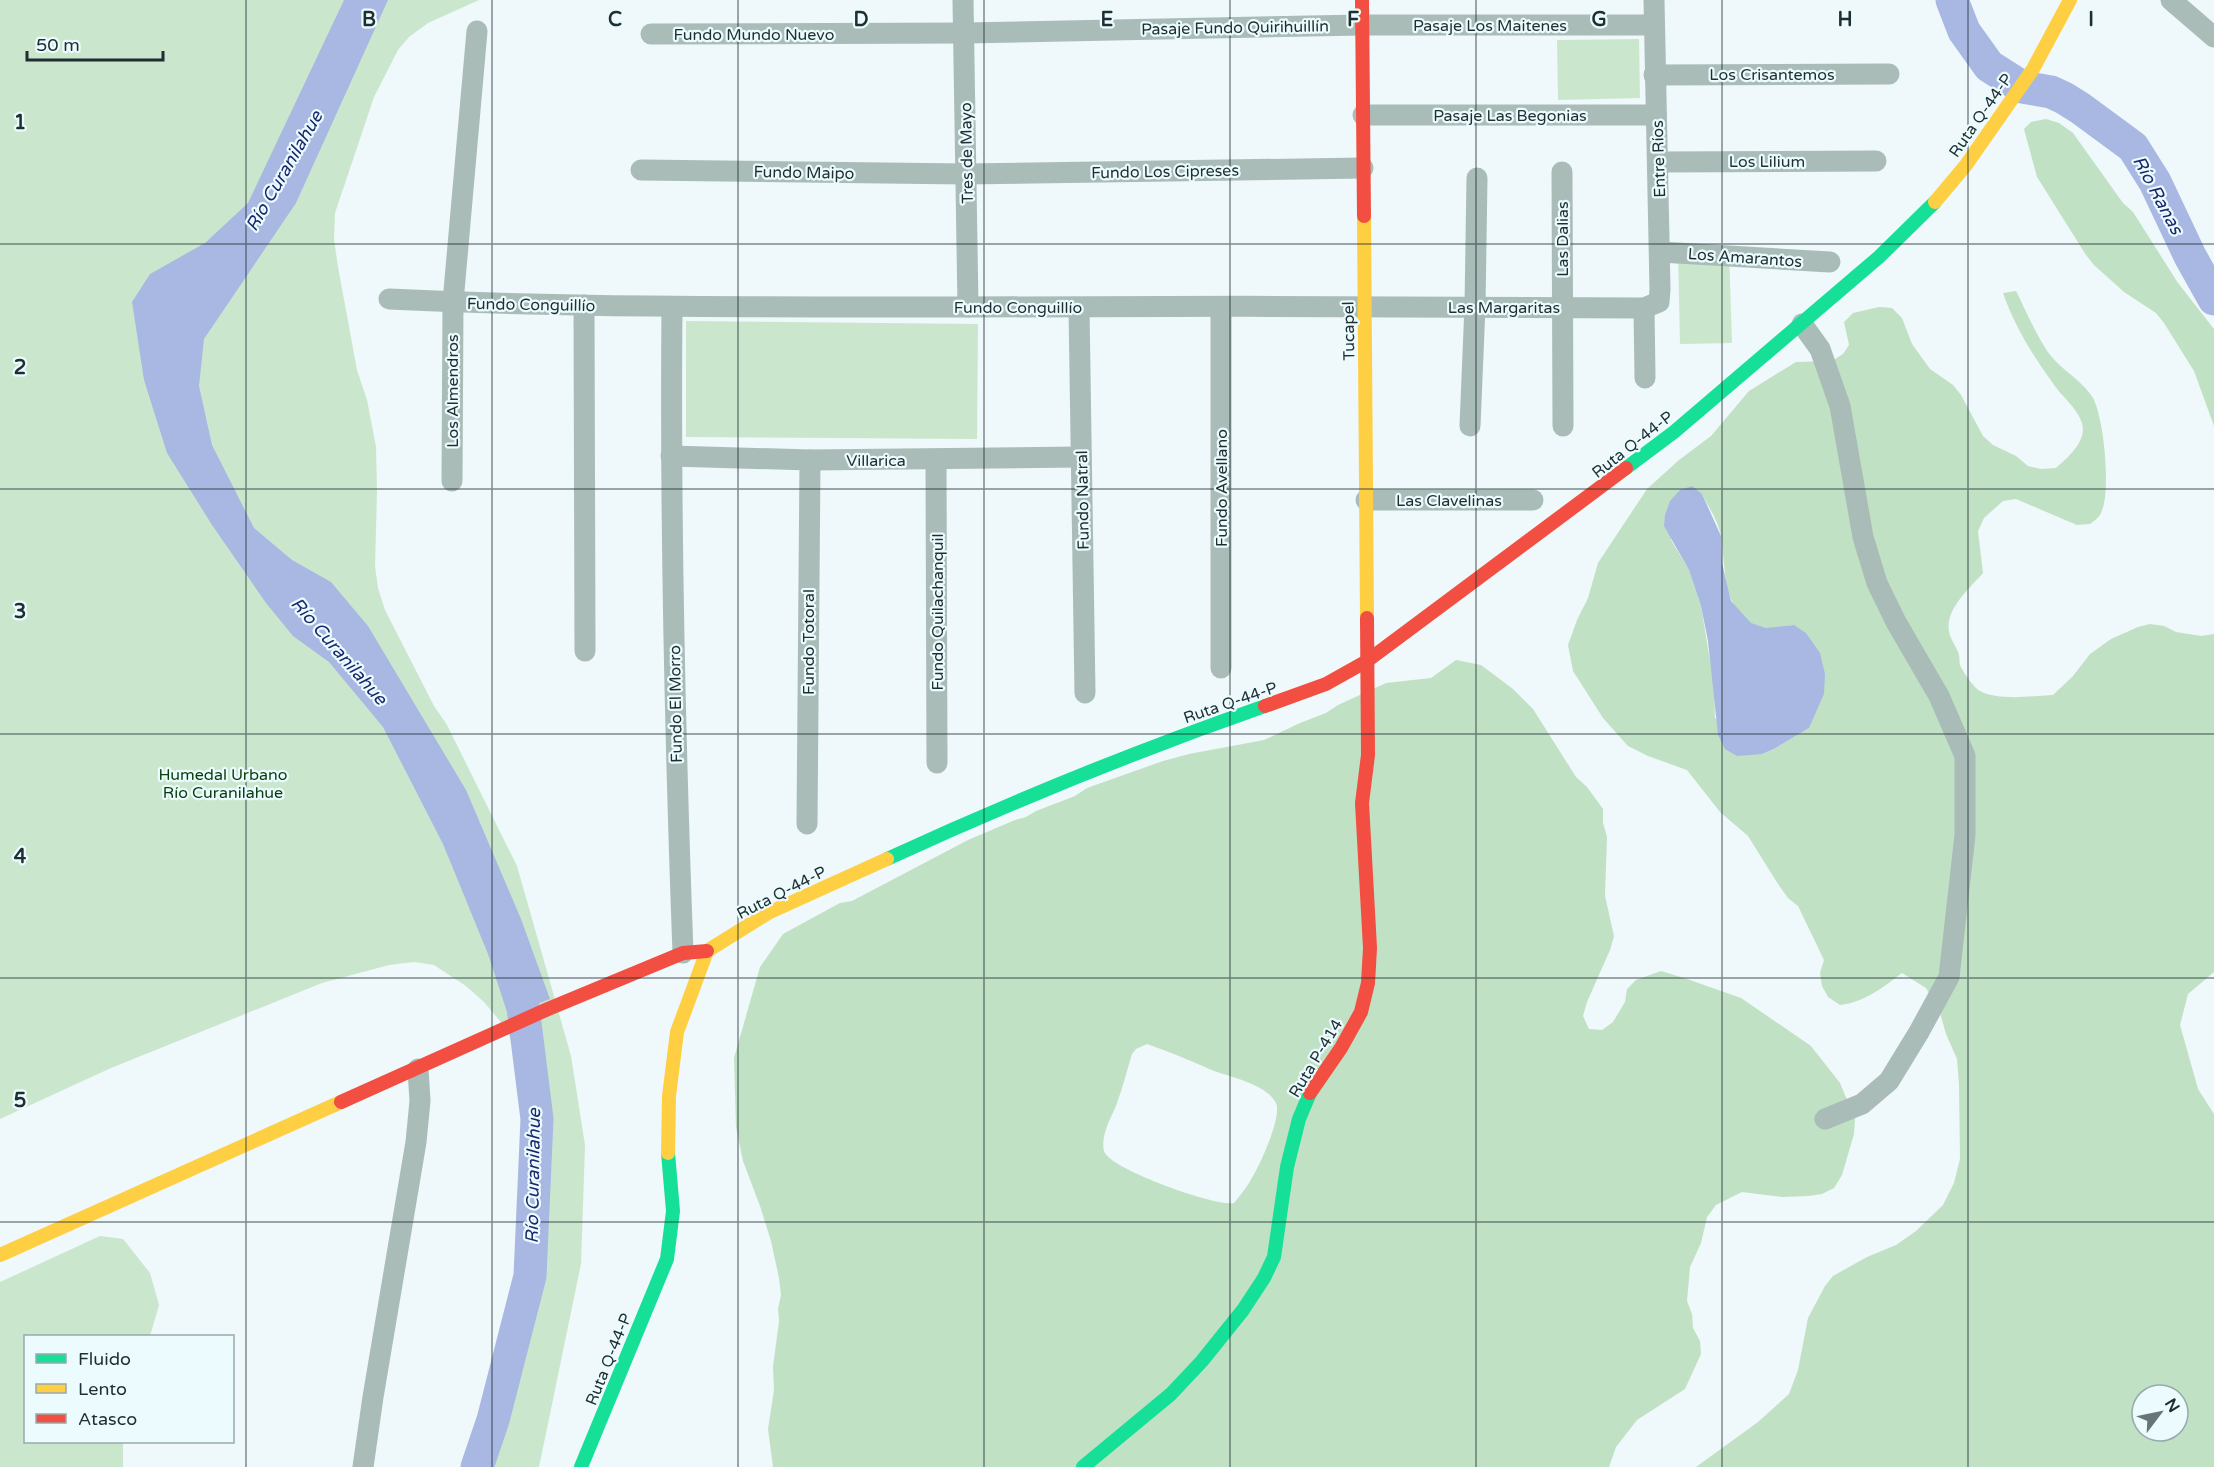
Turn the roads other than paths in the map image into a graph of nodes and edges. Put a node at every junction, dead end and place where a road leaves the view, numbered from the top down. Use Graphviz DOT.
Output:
graph roads {
  1 [pos="963,0"];
  2 [pos="1362,0"];
  3 [pos="1654,0"];
  4 [pos="2070,0"];
  5 [pos="2171,0"];
  6 [pos="1362,25"];
  7 [pos="1654,25"];
  8 [pos="477,31"];
  9 [pos="964,33"];
  10 [pos="651,34"];
  11 [pos="2214,37"];
  12 [pos="1889,74"];
  13 [pos="1654,75"];
  14 [pos="1363,115"];
  15 [pos="1656,115"];
  16 [pos="1876,161"];
  17 [pos="1659,162"];
  18 [pos="1363,168"];
  19 [pos="641,170"];
  20 [pos="1562,172"];
  21 [pos="966,174"];
  22 [pos="1477,178"];
  23 [pos="1660,252"];
  24 [pos="1830,262"];
  25 [pos="389,299"];
  26 [pos="453,302"];
  27 [pos="584,305"];
  28 [pos="1364,306"];
  29 [pos="1475,306"];
  30 [pos="968,307"];
  31 [pos="1563,307"];
  32 [pos="672,308"];
  33 [pos="1079,308"];
  34 [pos="1221,308"];
  35 [pos="1644,308"];
  36 [pos="1802,324"];
  37 [pos="1645,378"];
  38 [pos="1470,426"];
  39 [pos="1563,426"];
  40 [pos="671,456"];
  41 [pos="1081,457"];
  42 [pos="810,460"];
  43 [pos="936,460"];
  44 [pos="452,481"];
  45 [pos="1366,500"];
  46 [pos="1533,500"];
  47 [pos="585,651"];
  48 [pos="1367,661"];
  49 [pos="1221,669"];
  50 [pos="1084,693"];
  51 [pos="938,764"];
  52 [pos="807,824"];
  53 [pos="707,951"];
  54 [pos="683,953"];
  55 [pos="418,1069"];
  56 [pos="1825,1119"];
  57 [pos="0,1255"];
  58 [pos="363,1467"];
  59 [pos="581,1467"];
  60 [pos="1083,1467"];
  1 -- 9 [label="street, Tres de Mayo"];
  2 -- 6 [label="street, Tucapel"];
  3 -- 7 [label="street, Entre Ríos"];
  4 -- 36 [label="street, Ruta Q-44-P"];
  5 -- 11 [label="street"];
  6 -- 7 [label="street, Pasaje Los Maitenes"];
  6 -- 9 [label="street, Pasaje Fundo Quirihuillín"];
  6 -- 14 [label="street, Tucapel"];
  7 -- 13 [label="street, Entre Ríos"];
  8 -- 26 [label="street, Los Almendros"];
  9 -- 10 [label="street, Fundo Mundo Nuevo"];
  9 -- 21 [label="street, Tres de Mayo"];
  12 -- 13 [label="street, Los Crisantemos"];
  13 -- 15 [label="street, Entre Ríos"];
  14 -- 15 [label="street, Pasaje Las Begonias"];
  14 -- 18 [label="street, Tucapel"];
  15 -- 17 [label="street, Entre Ríos"];
  16 -- 17 [label="street, Los Lilium"];
  17 -- 23 [label="street, Entre Ríos"];
  18 -- 21 [label="street, Fundo Los Cipreses"];
  18 -- 28 [label="street, Tucapel"];
  19 -- 21 [label="street, Fundo Maipo"];
  20 -- 31 [label="street, Las Dalias"];
  21 -- 30 [label="street, Tres de Mayo"];
  22 -- 29 [label="street"];
  23 -- 24 [label="street, Los Amarantos"];
  23 -- 35 [label="street, Entre Ríos"];
  25 -- 26 [label="street, Fundo Conguillío"];
  26 -- 27 [label="street, Fundo Conguillío"];
  26 -- 44 [label="street, Los Almendros"];
  27 -- 32 [label="street, Fundo Conguillío"];
  27 -- 47 [label="street"];
  28 -- 29 [label="street, Las Margaritas"];
  28 -- 34 [label="street, Fundo Conguillío"];
  28 -- 45 [label="street, Tucapel"];
  29 -- 31 [label="street, Las Margaritas"];
  29 -- 38 [label="street"];
  30 -- 32 [label="street, Fundo Conguillío"];
  30 -- 33 [label="street, Fundo Conguillío"];
  31 -- 35 [label="street, Las Margaritas"];
  31 -- 39 [label="street, Las Dalias"];
  32 -- 40 [label="street"];
  33 -- 34 [label="street, Fundo Conguillío"];
  33 -- 41 [label="street, Fundo Natral"];
  34 -- 49 [label="street, Fundo Avellano"];
  35 -- 37 [label="street"];
  36 -- 48 [label="street, Ruta Q-44-P"];
  36 -- 56 [label="street"];
  40 -- 42 [label="street, Villarica"];
  40 -- 54 [label="street, Fundo El Morro"];
  41 -- 43 [label="street, Villarica"];
  41 -- 50 [label="street, Fundo Natral"];
  42 -- 43 [label="street, Villarica"];
  42 -- 52 [label="street, Fundo Totoral"];
  43 -- 51 [label="street, Fundo Quilachanquil"];
  45 -- 46 [label="street, Las Clavelinas"];
  45 -- 48 [label="street, Tucapel"];
  48 -- 53 [label="street, Ruta Q-44-P"];
  48 -- 60 [label="street, Ruta P-414"];
  53 -- 54 [label="street"];
  53 -- 59 [label="street, Ruta Q-44-P"];
  54 -- 55 [label="street"];
  55 -- 57 [label="street"];
  55 -- 58 [label="street"];
}
